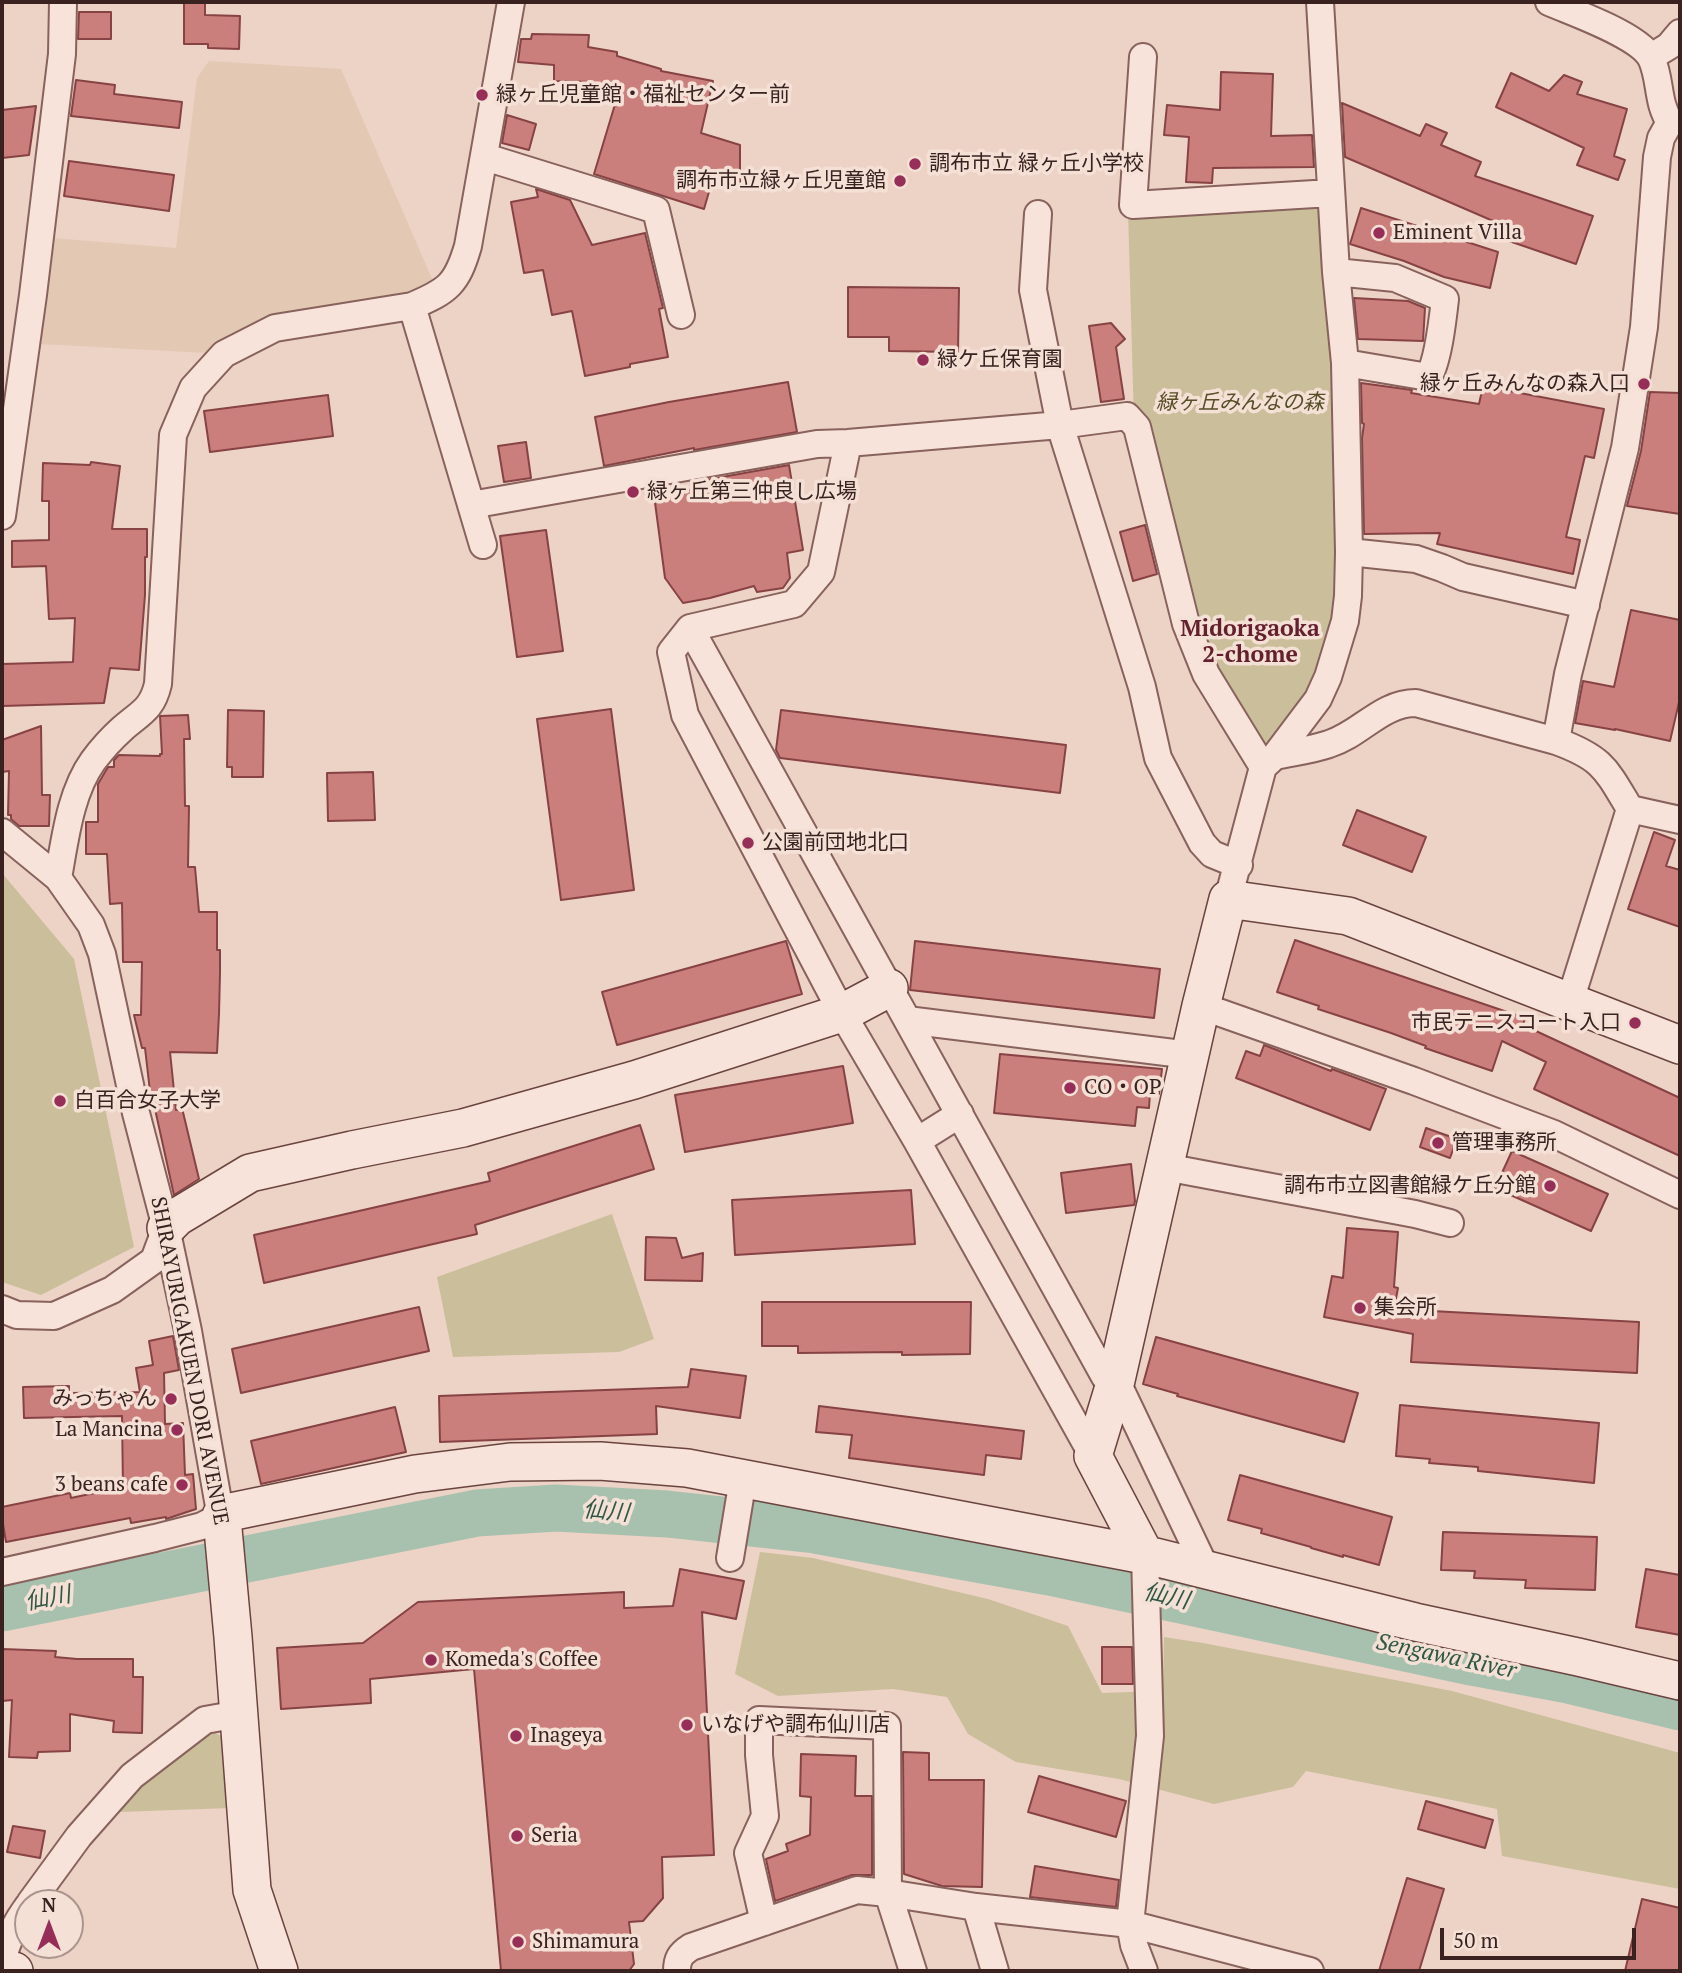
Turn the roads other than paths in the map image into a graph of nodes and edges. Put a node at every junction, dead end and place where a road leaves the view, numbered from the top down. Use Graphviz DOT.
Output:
graph roads {
  1 [pos="63,2"];
  2 [pos="511,2"];
  3 [pos="1320,2"];
  4 [pos="1549,2"];
  5 [pos="1680,33"];
  6 [pos="1143,57"];
  7 [pos="1651,57"];
  8 [pos="1675,127"];
  9 [pos="485,157"];
  10 [pos="1331,193"];
  11 [pos="1038,214"];
  12 [pos="1336,272"];
  13 [pos="412,306"];
  14 [pos="681,315"];
  15 [pos="1345,363"];
  16 [pos="1060,425"];
  17 [pos="848,443"];
  18 [pos="471,505"];
  19 [pos="2,516"];
  20 [pos="483,545"];
  21 [pos="1349,552"];
  22 [pos="1586,605"];
  23 [pos="690,628"];
  24 [pos="1556,741"];
  25 [pos="1269,761"];
  26 [pos="1630,809"];
  27 [pos="1680,820"];
  28 [pos="2,832"];
  29 [pos="1239,865"];
  30 [pos="58,878"];
  31 [pos="1228,899"];
  32 [pos="889,988"];
  33 [pos="1570,1001"];
  34 [pos="1201,1006"];
  35 [pos="842,1013"];
  36 [pos="907,1020"];
  37 [pos="1680,1045"];
  38 [pos="1190,1055"];
  39 [pos="960,1114"];
  40 [pos="917,1140"];
  41 [pos="1165,1167"];
  42 [pos="1680,1195"];
  43 [pos="1450,1223"];
  44 [pos="166,1228"];
  45 [pos="2,1309"];
  46 [pos="1116,1380"];
  47 [pos="1093,1456"];
  48 [pos="742,1490"];
  49 [pos="222,1523"];
  50 [pos="730,1558"];
  51 [pos="1145,1566"];
  52 [pos="1206,1569"];
  53 [pos="2,1572"];
  54 [pos="1680,1681"];
  55 [pos="239,1714"];
  56 [pos="40,1889"];
  57 [pos="888,1893"];
  58 [pos="976,1907"];
  59 [pos="764,1922"];
  60 [pos="1130,1924"];
  61 [pos="14,1929"];
  62 [pos="2,1961"];
  63 [pos="2,1970"];
  64 [pos="14,1971"];
  65 [pos="279,1971"];
  66 [pos="677,1971"];
  67 [pos="913,1971"];
  68 [pos="995,1971"];
  69 [pos="1144,1971"];
  70 [pos="1310,1971"];
  1 -- 19 [label="street"];
  2 -- 9 [label="street"];
  3 -- 10 [label="street"];
  4 -- 7 [label="street"];
  5 -- 7 [label="street"];
  6 -- 10 [label="street"];
  7 -- 8 [label="street"];
  8 -- 22 [label="street"];
  9 -- 13 [label="street"];
  9 -- 14 [label="street"];
  10 -- 12 [label="street"];
  11 -- 16 [label="street"];
  12 -- 15 [label="street"];
  12 -- 15 [label="street"];
  13 -- 18 [label="street"];
  13 -- 30 [label="street"];
  15 -- 21 [label="street"];
  16 -- 17 [label="street"];
  16 -- 25 [label="street"];
  16 -- 29 [label="street"];
  17 -- 18 [label="street"];
  17 -- 23 [label="street"];
  18 -- 20 [label="street"];
  21 -- 22 [label="street"];
  21 -- 25 [label="street"];
  22 -- 24 [label="street"];
  23 -- 32 [label="street"];
  23 -- 35 [label="street"];
  24 -- 25 [label="street"];
  24 -- 26 [label="street"];
  25 -- 29 [label="street"];
  26 -- 27 [label="street"];
  26 -- 33 [label="street"];
  28 -- 30 [label="street, SHIRAYURIGAKUEN DORI AVENUE"];
  29 -- 31 [label="street"];
  30 -- 44 [label="street, SHIRAYURIGAKUEN DORI AVENUE"];
  31 -- 33 [label="street"];
  31 -- 34 [label="street"];
  32 -- 35 [label="street"];
  32 -- 36 [label="street"];
  33 -- 37 [label="street"];
  34 -- 38 [label="street"];
  34 -- 42 [label="street"];
  35 -- 40 [label="street"];
  35 -- 44 [label="street"];
  36 -- 38 [label="street"];
  36 -- 39 [label="street"];
  38 -- 41 [label="street"];
  39 -- 40 [label="street"];
  39 -- 46 [label="street"];
  40 -- 47 [label="street"];
  41 -- 43 [label="street"];
  41 -- 46 [label="street"];
  44 -- 45 [label="street"];
  44 -- 49 [label="street, SHIRAYURIGAKUEN DORI AVENUE"];
  46 -- 47 [label="street"];
  46 -- 52 [label="street"];
  47 -- 51 [label="street"];
  48 -- 49 [label="street"];
  48 -- 50 [label="street"];
  48 -- 51 [label="street"];
  49 -- 53 [label="street"];
  49 -- 55 [label="street, SHIRAYURIGAKUEN DORI AVENUE"];
  51 -- 52 [label="street"];
  51 -- 60 [label="street"];
  52 -- 54 [label="street"];
  55 -- 56 [label="street"];
  55 -- 65 [label="street, SHIRAYURIGAKUEN DORI AVENUE"];
  57 -- 58 [label="street"];
  57 -- 59 [label="street"];
  57 -- 59 [label="street"];
  57 -- 67 [label="street"];
  58 -- 60 [label="street"];
  58 -- 68 [label="street"];
  59 -- 66 [label="street"];
  60 -- 69 [label="street"];
  60 -- 70 [label="street"];
  61 -- 62 [label="street"];
  63 -- 64 [label="street"];
}
